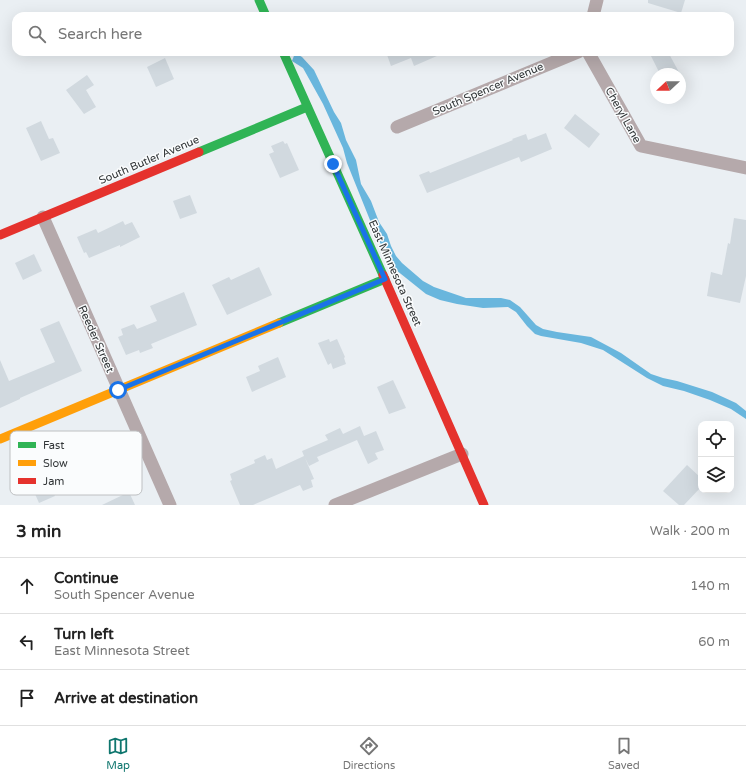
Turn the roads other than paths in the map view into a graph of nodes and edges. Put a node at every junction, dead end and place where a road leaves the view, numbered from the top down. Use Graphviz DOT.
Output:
graph roads {
  1 [pos="259,0"];
  2 [pos="597,0"];
  3 [pos="264,12"];
  4 [pos="594,12"];
  5 [pos="284,56"];
  6 [pos="568,56"];
  7 [pos="590,56"];
  8 [pos="307,107"];
  9 [pos="397,127"];
  10 [pos="746,168"];
  11 [pos="43,217"];
  12 [pos="0,235"];
  13 [pos="385,279"];
  14 [pos="118,390"];
  15 [pos="19,431"];
  16 [pos="137,431"];
  17 [pos="10,435"];
  18 [pos="0,439"];
  19 [pos="142,443"];
  20 [pos="462,454"];
  21 [pos="170,505"];
  22 [pos="335,505"];
  23 [pos="484,505"];
  1 -- 3 [label="street"];
  2 -- 4 [label="street"];
  5 -- 8 [label="street, East Minnesota Street"];
  6 -- 9 [label="street, South Spencer Avenue"];
  7 -- 10 [label="street, Cheryl Lane"];
  8 -- 11 [label="street, South Butler Avenue"];
  8 -- 13 [label="street, East Minnesota Street"];
  11 -- 12 [label="street, South Butler Avenue"];
  11 -- 14 [label="street, Reeder Street"];
  13 -- 14 [label="street"];
  13 -- 20 [label="street, East Minnesota Street"];
  14 -- 15 [label="street"];
  14 -- 16 [label="street, Reeder Street"];
  17 -- 18 [label="street"];
  19 -- 21 [label="street, Reeder Street"];
  20 -- 22 [label="street"];
  20 -- 23 [label="street, East Minnesota Street"];
}
